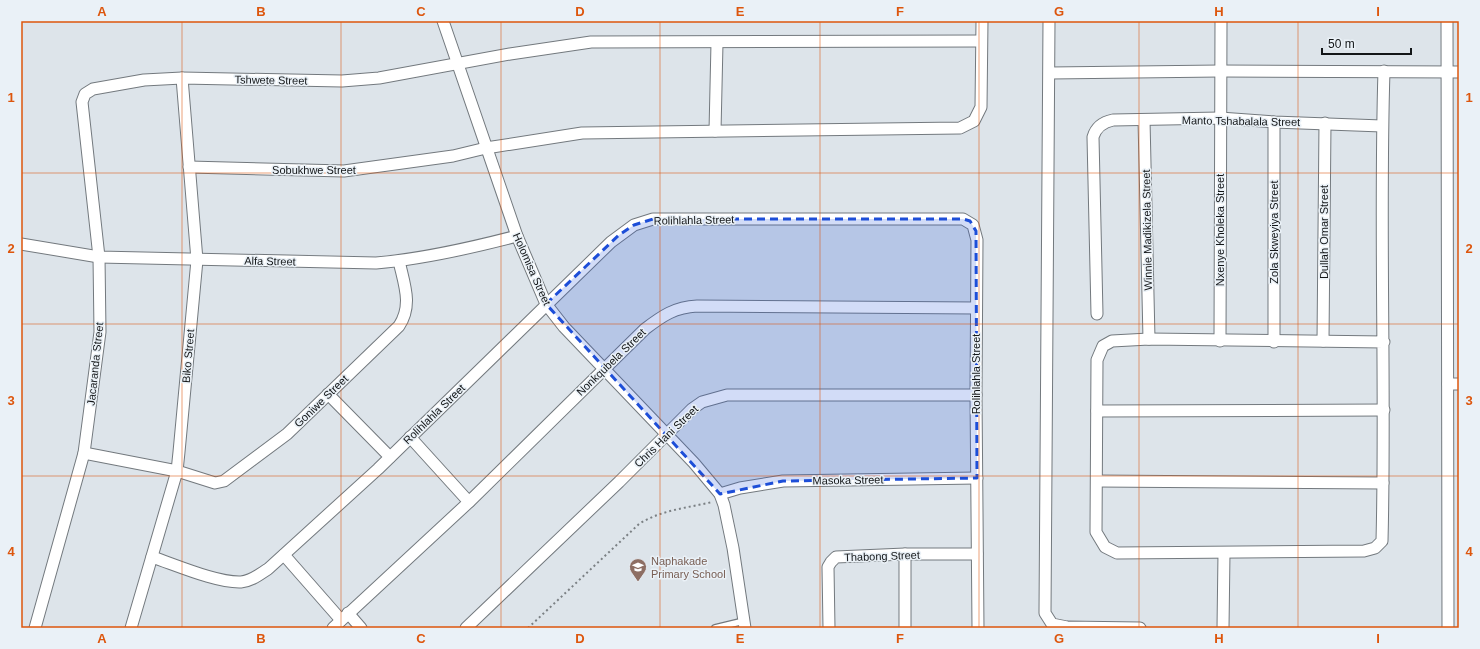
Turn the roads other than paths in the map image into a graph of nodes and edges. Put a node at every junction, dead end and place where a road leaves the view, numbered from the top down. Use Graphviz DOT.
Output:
graph roads {
  1 [pos="443,21"];
  2 [pos="982,21"];
  3 [pos="1049,21"];
  4 [pos="1221,21"];
  5 [pos="1447,21"];
  6 [pos="981,41"];
  7 [pos="717,43"];
  8 [pos="458,65"];
  9 [pos="1220,71"];
  10 [pos="1384,71"];
  11 [pos="1447,71"];
  12 [pos="1459,72"];
  13 [pos="1050,73"];
  14 [pos="182,78"];
  15 [pos="85,94"];
  16 [pos="1220,118"];
  17 [pos="1144,120"];
  18 [pos="1274,122"];
  19 [pos="1325,123"];
  20 [pos="1382,126"];
  21 [pos="715,131"];
  22 [pos="486,148"];
  23 [pos="189,167"];
  24 [pos="517,236"];
  25 [pos="21,244"];
  26 [pos="99,257"];
  27 [pos="197,260"];
  28 [pos="399,261"];
  29 [pos="546,304"];
  30 [pos="976,308"];
  31 [pos="1097,314"];
  32 [pos="1150,339"];
  33 [pos="1220,341"];
  34 [pos="1323,341"];
  35 [pos="1274,342"];
  36 [pos="1384,342"];
  37 [pos="604,369"];
  38 [pos="1454,384"];
  39 [pos="328,394"];
  40 [pos="976,395"];
  41 [pos="1384,410"];
  42 [pos="1097,411"];
  43 [pos="667,435"];
  44 [pos="410,437"];
  45 [pos="84,453"];
  46 [pos="390,457"];
  47 [pos="177,471"];
  48 [pos="977,478"];
  49 [pos="1097,480"];
  50 [pos="1383,483"];
  51 [pos="721,497"];
  52 [pos="469,502"];
  53 [pos="1224,553"];
  54 [pos="905,554"];
  55 [pos="977,554"];
  56 [pos="284,555"];
  57 [pos="152,557"];
  58 [pos="341,621"];
  59 [pos="745,625"];
  60 [pos="35,628"];
  61 [pos="131,628"];
  62 [pos="361,628"];
  63 [pos="466,628"];
  64 [pos="715,628"];
  65 [pos="829,628"];
  66 [pos="905,628"];
  67 [pos="978,628"];
  68 [pos="1140,628"];
  69 [pos="1223,628"];
  70 [pos="1448,628"];
  1 -- 8 [label="street, Holomisa Street"];
  2 -- 6 [label="street, Sobukhwe Street"];
  3 -- 13 [label="street"];
  4 -- 9 [label="street, Nxenye Kholeka Street"];
  5 -- 11 [label="street"];
  6 -- 7 [label="street, Tshwete Street"];
  6 -- 21 [label="street, Sobukhwe Street"];
  7 -- 8 [label="street, Tshwete Street"];
  7 -- 21 [label="street"];
  8 -- 14 [label="street, Tshwete Street"];
  8 -- 22 [label="street, Holomisa Street"];
  9 -- 10 [label="street"];
  9 -- 13 [label="street"];
  9 -- 16 [label="street, Nxenye Kholeka Street"];
  10 -- 11 [label="street"];
  10 -- 20 [label="street"];
  11 -- 12 [label="street"];
  11 -- 38 [label="street"];
  13 -- 68 [label="street"];
  14 -- 15 [label="street, Tshwete Street"];
  14 -- 23 [label="street, Biko Street"];
  15 -- 26 [label="street, Jacaranda Street"];
  16 -- 17 [label="street, Manto Tshabalala Street"];
  16 -- 18 [label="street, Manto Tshabalala Street"];
  16 -- 33 [label="street, Nxenye Kholeka Street"];
  17 -- 31 [label="street, Manto Tshabalala Street"];
  17 -- 32 [label="street, Winnie Madikizela Street"];
  18 -- 19 [label="street, Manto Tshabalala Street"];
  18 -- 35 [label="street, Zola Skweyiya Street"];
  19 -- 20 [label="street, Manto Tshabalala Street"];
  19 -- 34 [label="street, Dullah Omar Street"];
  20 -- 36 [label="street"];
  21 -- 22 [label="street, Sobukhwe Street"];
  22 -- 23 [label="street, Sobukhwe Street"];
  22 -- 24 [label="street, Holomisa Street"];
  23 -- 27 [label="street, Biko Street"];
  24 -- 28 [label="street, Alfa Street"];
  24 -- 29 [label="street, Holomisa Street"];
  25 -- 26 [label="street, Alfa Street"];
  26 -- 27 [label="street, Alfa Street"];
  26 -- 45 [label="street, Jacaranda Street"];
  27 -- 28 [label="street, Alfa Street"];
  27 -- 47 [label="street, Biko Street"];
  28 -- 39 [label="street, Goniwe Street"];
  29 -- 30 [label="street, Rolihlahla Street"];
  29 -- 37 [label="street, Holomisa Street"];
  29 -- 44 [label="street, Rolihlahla Street"];
  30 -- 37 [label="street, Nonkqubela Street"];
  30 -- 40 [label="street, Rolihlahla Street"];
  32 -- 33 [label="street"];
  32 -- 42 [label="street"];
  33 -- 35 [label="street"];
  34 -- 35 [label="street"];
  34 -- 36 [label="street"];
  36 -- 41 [label="street"];
  37 -- 43 [label="street, Holomisa Street"];
  37 -- 52 [label="street, Nonkqubela Street"];
  38 -- 70 [label="street"];
  39 -- 46 [label="street"];
  39 -- 47 [label="street, Goniwe Street"];
  40 -- 43 [label="street, Chris Hani Street"];
  40 -- 48 [label="street, Rolihlahla Street"];
  41 -- 42 [label="street"];
  41 -- 50 [label="street"];
  42 -- 49 [label="street"];
  43 -- 51 [label="street, Holomisa Street"];
  43 -- 63 [label="street, Chris Hani Street"];
  44 -- 46 [label="street, Rolihlahla Street"];
  44 -- 52 [label="street"];
  45 -- 47 [label="street, Goniwe Street"];
  45 -- 60 [label="street, Jacaranda Street"];
  46 -- 56 [label="street, Rolihlahla Street"];
  47 -- 57 [label="street, Biko Street"];
  48 -- 51 [label="street, Masoka Street"];
  48 -- 55 [label="street, Rolihlahla Street"];
  49 -- 50 [label="street"];
  49 -- 53 [label="street"];
  50 -- 53 [label="street"];
  51 -- 59 [label="street, Holomisa Street"];
  52 -- 58 [label="street, Nonkqubela Street"];
  53 -- 69 [label="street"];
  54 -- 55 [label="street, Thabong Street"];
  54 -- 65 [label="street, Thabong Street"];
  54 -- 66 [label="street"];
  55 -- 67 [label="street, Rolihlahla Street"];
  56 -- 57 [label="street, Rolihlahla Street"];
  56 -- 58 [label="street"];
  57 -- 61 [label="street, Biko Street"];
  58 -- 62 [label="street"];
  59 -- 64 [label="lane"];
}
